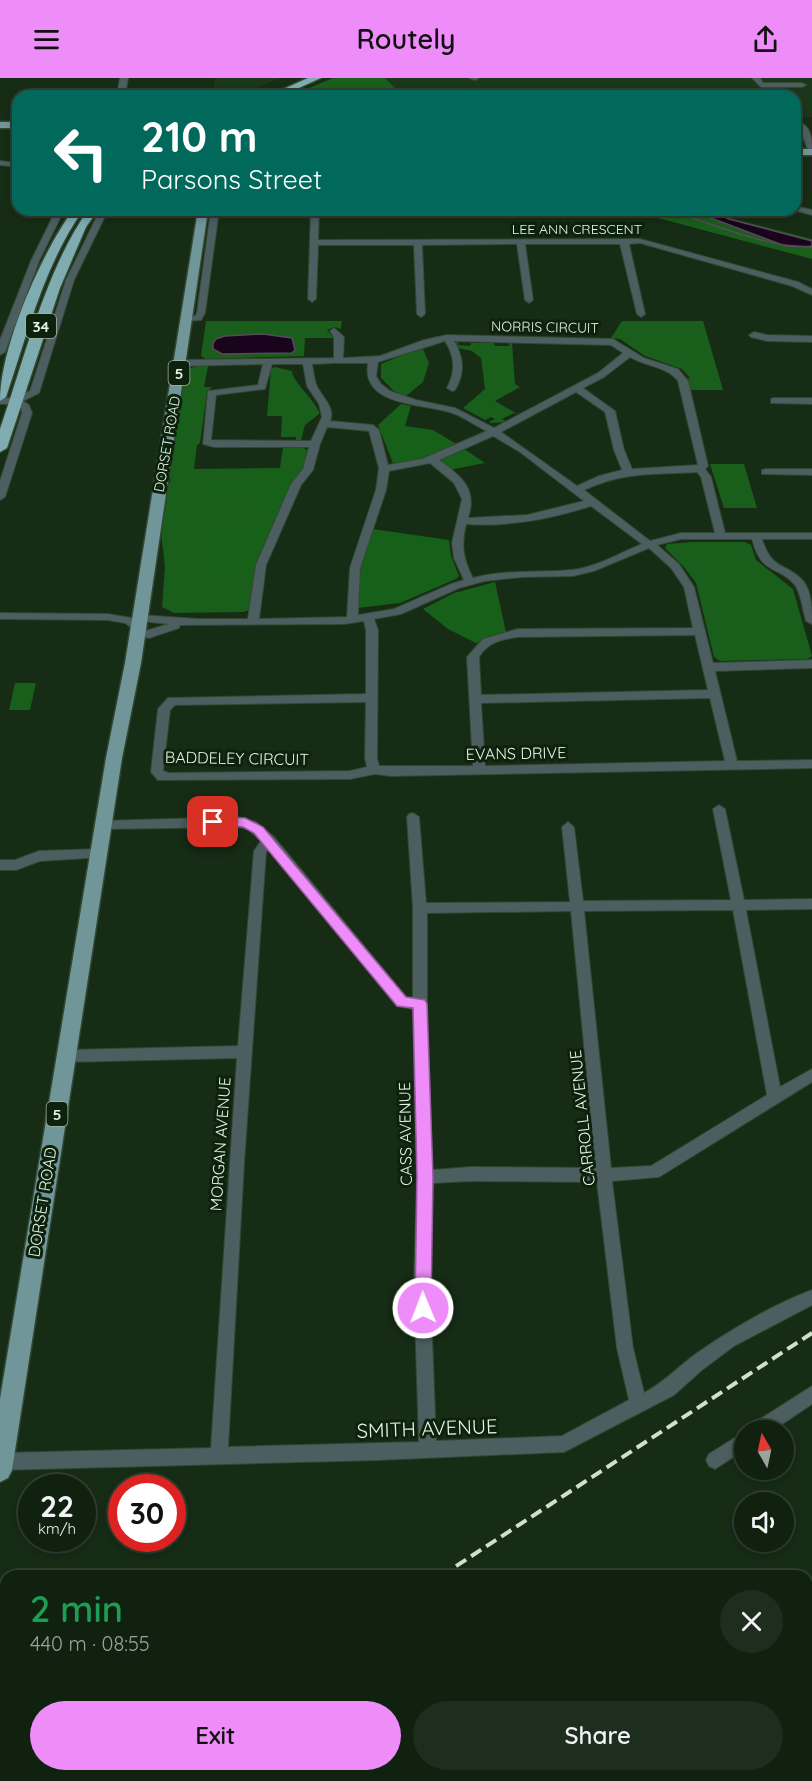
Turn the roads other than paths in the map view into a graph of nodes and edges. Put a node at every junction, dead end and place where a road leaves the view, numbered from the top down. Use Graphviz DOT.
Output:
graph roads {
  1 [pos="298,78"];
  2 [pos="316,78"];
  3 [pos="756,78"];
  4 [pos="802,85"];
  5 [pos="276,90"];
  6 [pos="281,90"];
  7 [pos="802,126"];
  8 [pos="812,151"];
  9 [pos="57,216"];
  10 [pos="73,216"];
  11 [pos="89,216"];
  12 [pos="100,216"];
  13 [pos="202,216"];
  14 [pos="207,216"];
  15 [pos="214,216"];
  16 [pos="315,216"];
  17 [pos="200,234"];
  18 [pos="624,241"];
  19 [pos="521,243"];
  20 [pos="314,244"];
  21 [pos="418,244"];
  22 [pos="812,292"];
  23 [pos="312,299"];
  24 [pos="529,300"];
  25 [pos="421,314"];
  26 [pos="641,314"];
  27 [pos="186,319"];
  28 [pos="334,331"];
  29 [pos="754,336"];
  30 [pos="447,338"];
  31 [pos="812,339"];
  32 [pos="2,341"];
  33 [pos="0,352"];
  34 [pos="630,354"];
  35 [pos="338,362"];
  36 [pos="181,363"];
  37 [pos="266,363"];
  38 [pos="370,363"];
  39 [pos="309,366"];
  40 [pos="452,388"];
  41 [pos="575,389"];
  42 [pos="0,399"];
  43 [pos="15,401"];
  44 [pos="774,401"];
  45 [pos="812,401"];
  46 [pos="324,424"];
  47 [pos="493,431"];
  48 [pos="315,444"];
  49 [pos="0,448"];
  50 [pos="430,459"];
  51 [pos="384,468"];
  52 [pos="699,468"];
  53 [pos="631,471"];
  54 [pos="766,472"];
  55 [pos="812,472"];
  56 [pos="575,489"];
  57 [pos="0,497"];
  58 [pos="590,500"];
  59 [pos="461,521"];
  60 [pos="721,536"];
  61 [pos="756,536"];
  62 [pos="812,536"];
  63 [pos="649,544"];
  64 [pos="471,582"];
  65 [pos="0,616"];
  66 [pos="368,616"];
  67 [pos="108,617"];
  68 [pos="352,617"];
  69 [pos="254,618"];
  70 [pos="145,619"];
  71 [pos="812,621"];
  72 [pos="700,631"];
  73 [pos="809,665"];
  74 [pos="709,667"];
  75 [pos="715,694"];
  76 [pos="371,698"];
  77 [pos="476,699"];
  78 [pos="812,764"];
  79 [pos="732,765"];
  80 [pos="375,770"];
  81 [pos="479,770"];
  82 [pos="719,809"];
  83 [pos="413,817"];
  84 [pos="104,824"];
  85 [pos="568,827"];
  86 [pos="269,840"];
  87 [pos="99,854"];
  88 [pos="0,865"];
  89 [pos="812,904"];
  90 [pos="740,905"];
  91 [pos="575,906"];
  92 [pos="420,908"];
  93 [pos="420,1004"];
  94 [pos="244,1052"];
  95 [pos="66,1056"];
  96 [pos="812,1076"];
  97 [pos="775,1098"];
  98 [pos="606,1176"];
  99 [pos="425,1177"];
  100 [pos="812,1297"];
  101 [pos="812,1394"];
  102 [pos="639,1405"];
  103 [pos="774,1420"];
  104 [pos="734,1447"];
  105 [pos="428,1449"];
  106 [pos="219,1454"];
  107 [pos="715,1460"];
  108 [pos="1,1466"];
  1 -- 5 [label="highway"];
  2 -- 6 [label="highway"];
  3 -- 4 [label="street"];
  7 -- 8 [label="street"];
  9 -- 32 [label="street"];
  10 -- 42 [label="highway, 34"];
  11 -- 43 [label="highway, 34"];
  12 -- 43 [label="street"];
  13 -- 17 [label="main road, DORSET ROAD / 5"];
  14 -- 17 [label="main road, DORSET ROAD / 5"];
  15 -- 27 [label="street"];
  16 -- 20 [label="street"];
  17 -- 27 [label="main road, DORSET ROAD / 5"];
  18 -- 19 [label="street, LEE ANN CRESCENT"];
  18 -- 22 [label="street, LEE ANN CRESCENT"];
  18 -- 26 [label="street"];
  19 -- 21 [label="street, LEE ANN CRESCENT"];
  19 -- 24 [label="street"];
  20 -- 21 [label="street, LEE ANN CRESCENT"];
  20 -- 23 [label="street"];
  21 -- 25 [label="street"];
  27 -- 36 [label="main road, DORSET ROAD / 5"];
  28 -- 35 [label="street"];
  29 -- 31 [label="street"];
  30 -- 34 [label="street, NORRIS CIRCUIT"];
  30 -- 38 [label="street, NORRIS CIRCUIT"];
  30 -- 40 [label="street"];
  32 -- 33 [label="street"];
  34 -- 41 [label="street"];
  34 -- 52 [label="street, NORRIS CIRCUIT"];
  35 -- 38 [label="street, NORRIS CIRCUIT"];
  35 -- 39 [label="street, NORRIS CIRCUIT"];
  36 -- 37 [label="street, NORRIS CIRCUIT"];
  36 -- 70 [label="main road, DORSET ROAD / 5"];
  37 -- 39 [label="street, NORRIS CIRCUIT"];
  37 -- 48 [label="street"];
  38 -- 47 [label="street"];
  39 -- 46 [label="street"];
  41 -- 47 [label="street"];
  41 -- 53 [label="street"];
  42 -- 43 [label="street"];
  43 -- 49 [label="highway, 34"];
  43 -- 57 [label="street"];
  44 -- 45 [label="street"];
  46 -- 48 [label="street"];
  46 -- 51 [label="street"];
  47 -- 50 [label="street"];
  47 -- 56 [label="street"];
  48 -- 69 [label="street"];
  50 -- 51 [label="street"];
  50 -- 59 [label="street"];
  51 -- 68 [label="street"];
  52 -- 53 [label="street"];
  52 -- 60 [label="street"];
  53 -- 56 [label="street"];
  54 -- 55 [label="street"];
  56 -- 58 [label="street"];
  58 -- 59 [label="street"];
  58 -- 63 [label="street"];
  59 -- 64 [label="street"];
  60 -- 61 [label="street"];
  60 -- 63 [label="street"];
  61 -- 62 [label="street"];
  61 -- 71 [label="street"];
  63 -- 64 [label="street"];
  63 -- 72 [label="street"];
  64 -- 66 [label="street"];
  65 -- 67 [label="street"];
  66 -- 68 [label="street"];
  66 -- 76 [label="street"];
  67 -- 70 [label="street"];
  67 -- 70 [label="street"];
  68 -- 69 [label="street"];
  69 -- 70 [label="street"];
  69 -- 70 [label="street"];
  70 -- 84 [label="main road, DORSET ROAD / 5"];
  72 -- 74 [label="street"];
  72 -- 77 [label="street"];
  73 -- 74 [label="street"];
  74 -- 75 [label="street"];
  75 -- 77 [label="street"];
  75 -- 79 [label="street"];
  76 -- 80 [label="street"];
  76 -- 80 [label="street, BADDELEY CIRCUIT"];
  77 -- 81 [label="street"];
  78 -- 79 [label="street, EVANS DRIVE"];
  79 -- 81 [label="street, EVANS DRIVE"];
  80 -- 81 [label="street, EVANS DRIVE"];
  82 -- 90 [label="street"];
  83 -- 92 [label="street, CASS AVENUE"];
  84 -- 86 [label="street"];
  84 -- 87 [label="main road, DORSET ROAD / 5"];
  85 -- 91 [label="street, CARROLL AVENUE"];
  86 -- 93 [label="street"];
  86 -- 94 [label="street, MORGAN AVENUE"];
  87 -- 88 [label="street"];
  87 -- 95 [label="main road, DORSET ROAD / 5"];
  89 -- 90 [label="street"];
  90 -- 91 [label="street"];
  90 -- 97 [label="street"];
  91 -- 92 [label="street"];
  91 -- 98 [label="street, CARROLL AVENUE"];
  92 -- 93 [label="street, CASS AVENUE"];
  93 -- 99 [label="street, CASS AVENUE"];
  94 -- 95 [label="street"];
  94 -- 106 [label="street, MORGAN AVENUE"];
  95 -- 108 [label="main road, DORSET ROAD / 5"];
  96 -- 97 [label="street"];
  97 -- 98 [label="street"];
  98 -- 99 [label="street"];
  98 -- 102 [label="street, CARROLL AVENUE"];
  99 -- 105 [label="street, CASS AVENUE"];
  100 -- 102 [label="street, SMITH AVENUE"];
  101 -- 103 [label="street"];
  102 -- 105 [label="street, SMITH AVENUE"];
  104 -- 107 [label="street"];
  105 -- 106 [label="street, SMITH AVENUE"];
  106 -- 108 [label="street, SMITH AVENUE"];
}
